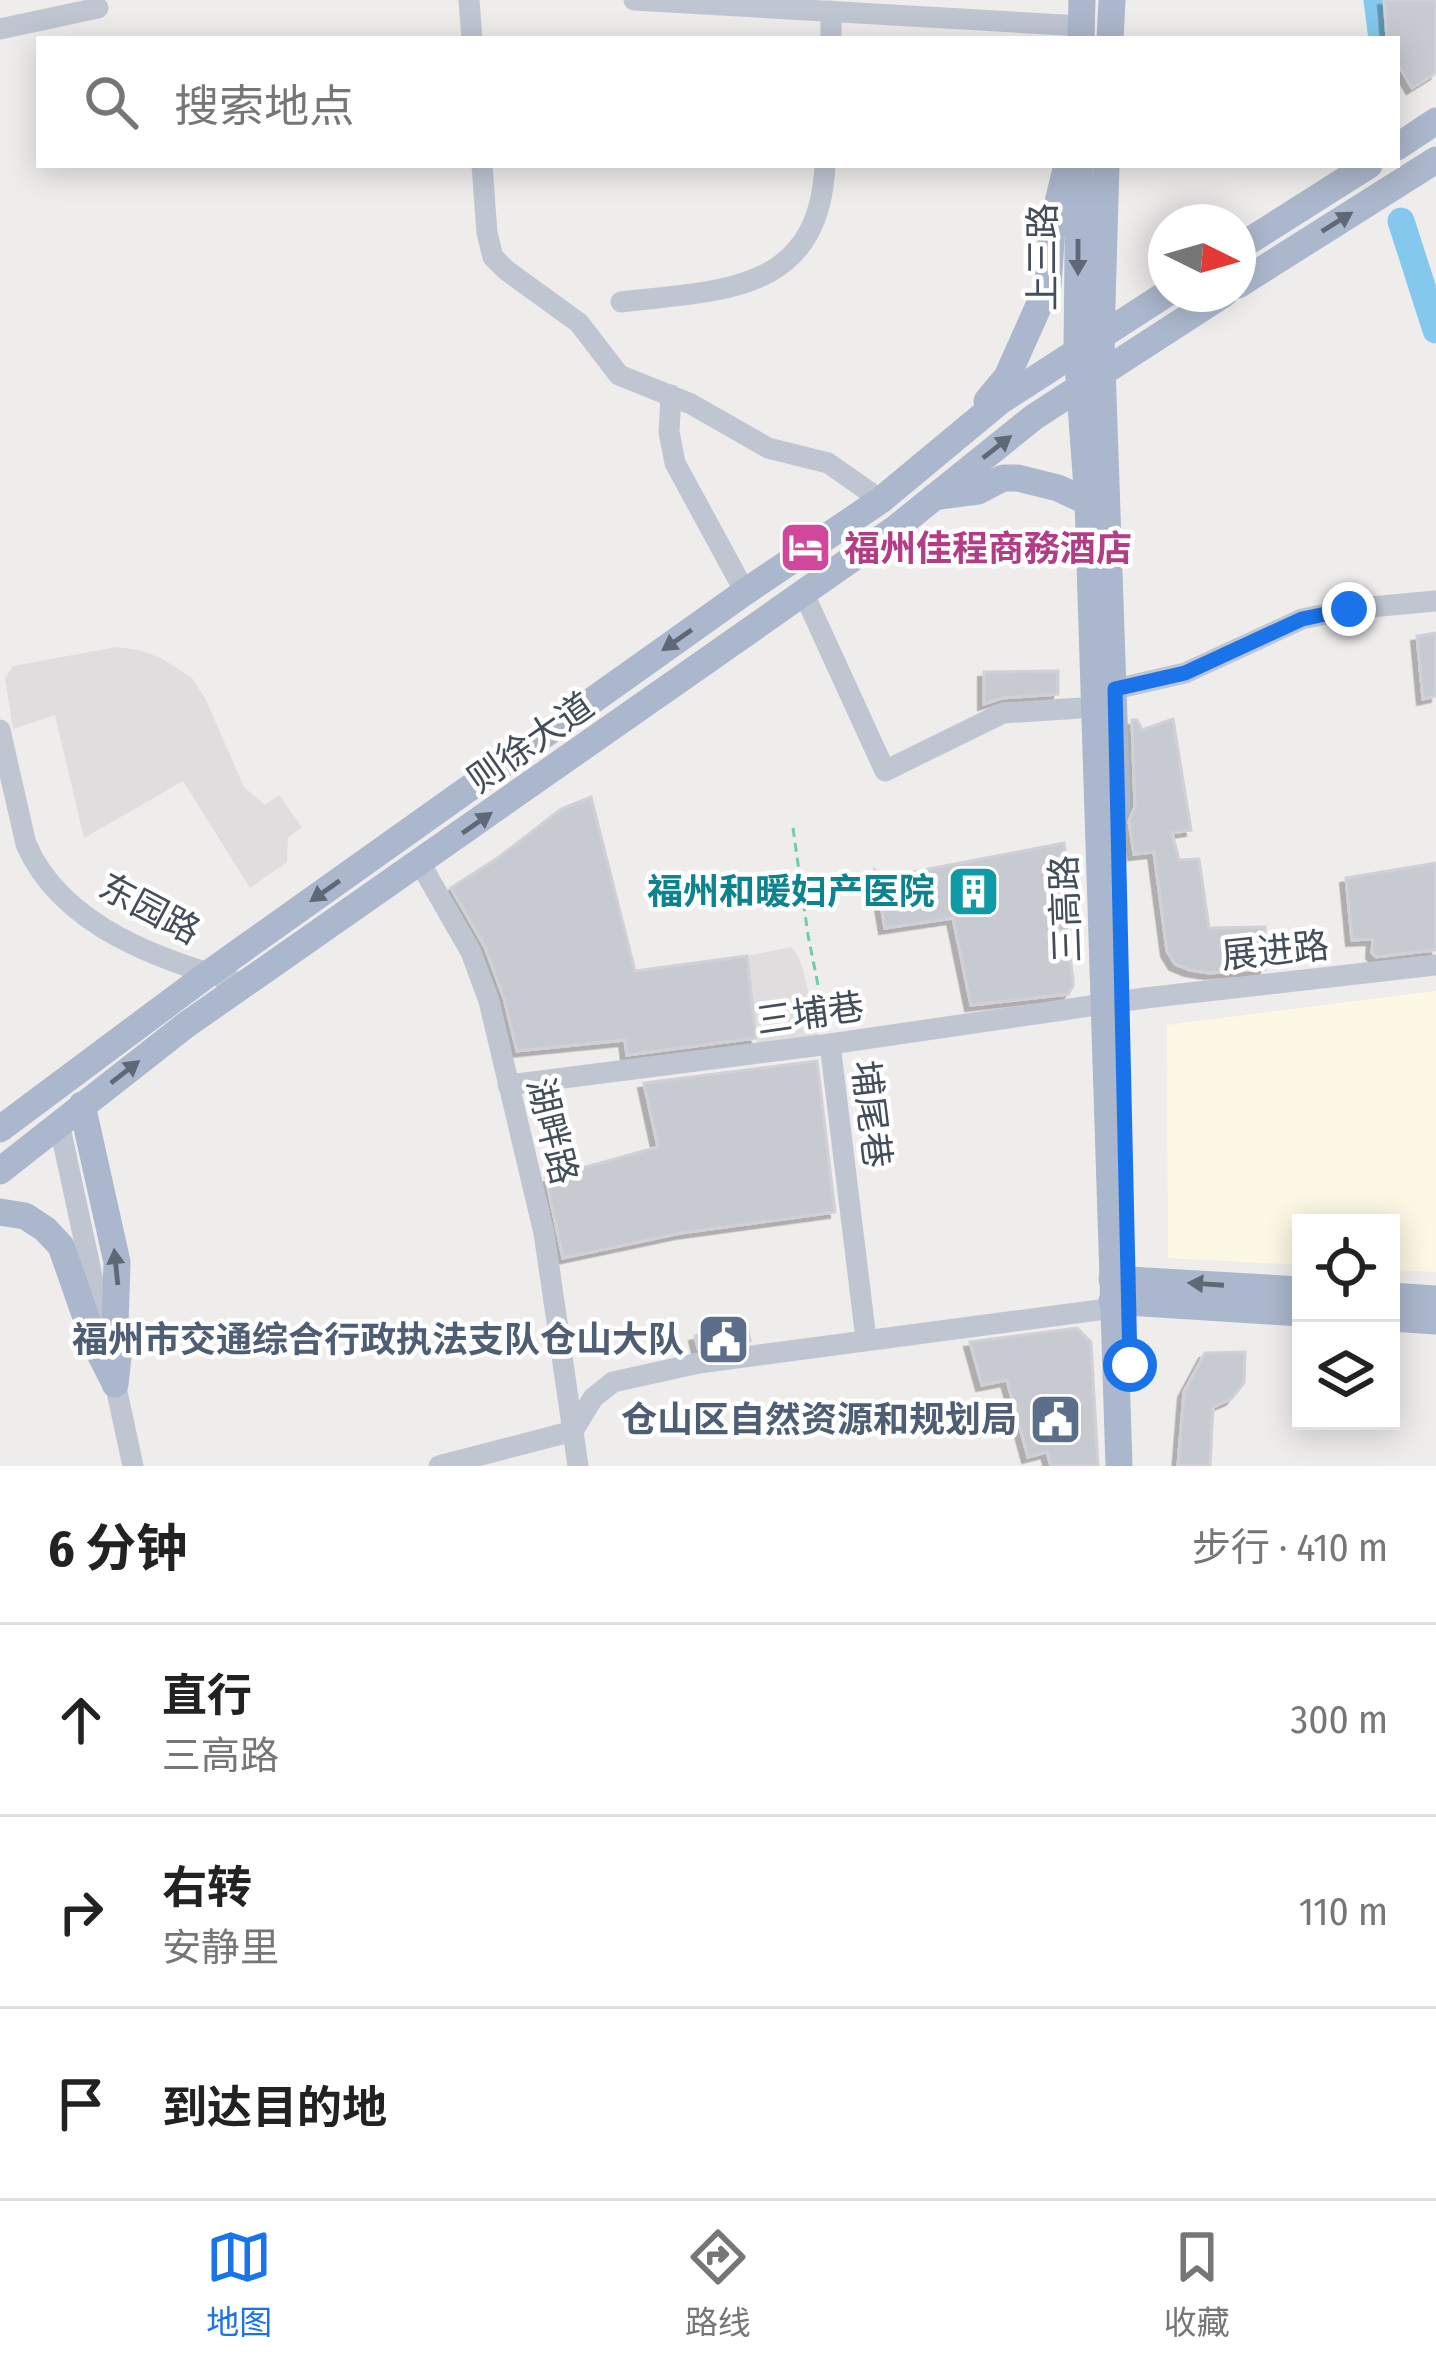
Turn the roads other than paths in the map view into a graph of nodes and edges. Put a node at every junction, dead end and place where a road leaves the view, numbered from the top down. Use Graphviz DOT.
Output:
graph roads {
  1 [pos="469,0"];
  2 [pos="634,0"];
  3 [pos="1112,0"];
  4 [pos="98,8"];
  5 [pos="831,10"];
  6 [pos="1081,22"];
  7 [pos="0,29"];
  8 [pos="472,36"];
  9 [pos="831,36"];
  10 [pos="1110,36"];
  11 [pos="1436,121"];
  12 [pos="1400,145"];
  13 [pos="1436,160"];
  14 [pos="482,168"];
  15 [pos="825,168"];
  16 [pos="1065,168"];
  17 [pos="1079,168"];
  18 [pos="1106,168"];
  19 [pos="1364,168"];
  20 [pos="1256,237"];
  21 [pos="1256,274"];
  22 [pos="621,302"];
  23 [pos="1148,305"];
  24 [pos="1196,312"];
  25 [pos="1089,343"];
  26 [pos="1090,382"];
  27 [pos="671,395"];
  28 [pos="926,463"];
  29 [pos="934,496"];
  30 [pos="881,500"];
  31 [pos="1088,502"];
  32 [pos="746,592"];
  33 [pos="804,594"];
  34 [pos="1436,601"];
  35 [pos="1105,698"];
  36 [pos="0,730"];
  37 [pos="419,863"];
  38 [pos="1436,965"];
  39 [pos="208,974"];
  40 [pos="245,984"];
  41 [pos="1112,1004"];
  42 [pos="830,1044"];
  43 [pos="508,1085"];
  44 [pos="82,1105"];
  45 [pos="59,1124"];
  46 [pos="0,1129"];
  47 [pos="0,1171"];
  48 [pos="0,1212"];
  49 [pos="1292,1290"];
  50 [pos="1121,1296"];
  51 [pos="1400,1297"];
  52 [pos="1436,1299"];
  53 [pos="1292,1311"];
  54 [pos="1400,1319"];
  55 [pos="1436,1322"];
  56 [pos="866,1339"];
  57 [pos="115,1384"];
  58 [pos="573,1431"];
  59 [pos="133,1466"];
  60 [pos="439,1466"];
  61 [pos="578,1466"];
  62 [pos="1119,1466"];
  63 [pos="1134,1466"];
  1 -- 8 [label="street"];
  2 -- 5 [label="street"];
  3 -- 10 [label="main road"];
  4 -- 7 [label="street"];
  5 -- 6 [label="street"];
  5 -- 9 [label="street"];
  11 -- 12 [label="main road"];
  21 -- 13 [label="main road, one-way"];
  14 -- 27 [label="street"];
  15 -- 22 [label="street"];
  16 -- 28 [label="main road"];
  17 -- 25 [label="main road, 上三路, one-way"];
  18 -- 25 [label="main road, 上三路"];
  19 -- 20 [label="main road"];
  23 -- 25 [label="main road, 则徐大道"];
  24 -- 26 [label="main road, 则徐大道"];
  25 -- 26 [label="main road"];
  25 -- 28 [label="main road, 则徐大道"];
  29 -- 26 [label="main road, 则徐大道, one-way"];
  26 -- 31 [label="main road, 三高路"];
  26 -- 35 [label="main road, 三高路"];
  27 -- 30 [label="street"];
  27 -- 32 [label="street"];
  28 -- 30 [label="main road, 则徐大道"];
  29 -- 31 [label="main road"];
  29 -- 33 [label="main road, 则徐大道"];
  30 -- 32 [label="main road, 则徐大道"];
  31 -- 35 [label="main road, 三高路"];
  32 -- 39 [label="main road, 则徐大道, one-way"];
  33 -- 35 [label="street"];
  37 -- 33 [label="main road, 则徐大道, one-way"];
  34 -- 35 [label="street"];
  35 -- 41 [label="main road, 三高路"];
  36 -- 39 [label="street, 东园路"];
  37 -- 40 [label="main road, 则徐大道"];
  37 -- 43 [label="street, 湖畔路"];
  38 -- 41 [label="street, 展进路"];
  39 -- 40 [label="street, 东园路"];
  39 -- 46 [label="main road, 则徐大道"];
  44 -- 40 [label="main road, 则徐大道, one-way"];
  41 -- 42 [label="street, 三埔巷"];
  41 -- 50 [label="main road, 三高路"];
  42 -- 43 [label="street, 三埔巷"];
  42 -- 56 [label="street, 埔尾巷"];
  43 -- 58 [label="street, 湖畔路"];
  44 -- 45 [label="main road, 则徐大道"];
  57 -- 44 [label="main road, one-way"];
  45 -- 47 [label="main road, 则徐大道"];
  45 -- 57 [label="street"];
  48 -- 57 [label="main road"];
  49 -- 50 [label="main road, one-way"];
  50 -- 53 [label="main road"];
  50 -- 56 [label="street"];
  50 -- 62 [label="main road, 三高路"];
  50 -- 63 [label="main road, 三高路"];
  51 -- 52 [label="main road"];
  54 -- 55 [label="main road"];
  56 -- 58 [label="street"];
  57 -- 59 [label="street"];
  58 -- 60 [label="street"];
  58 -- 61 [label="street, 湖畔路"];
}
